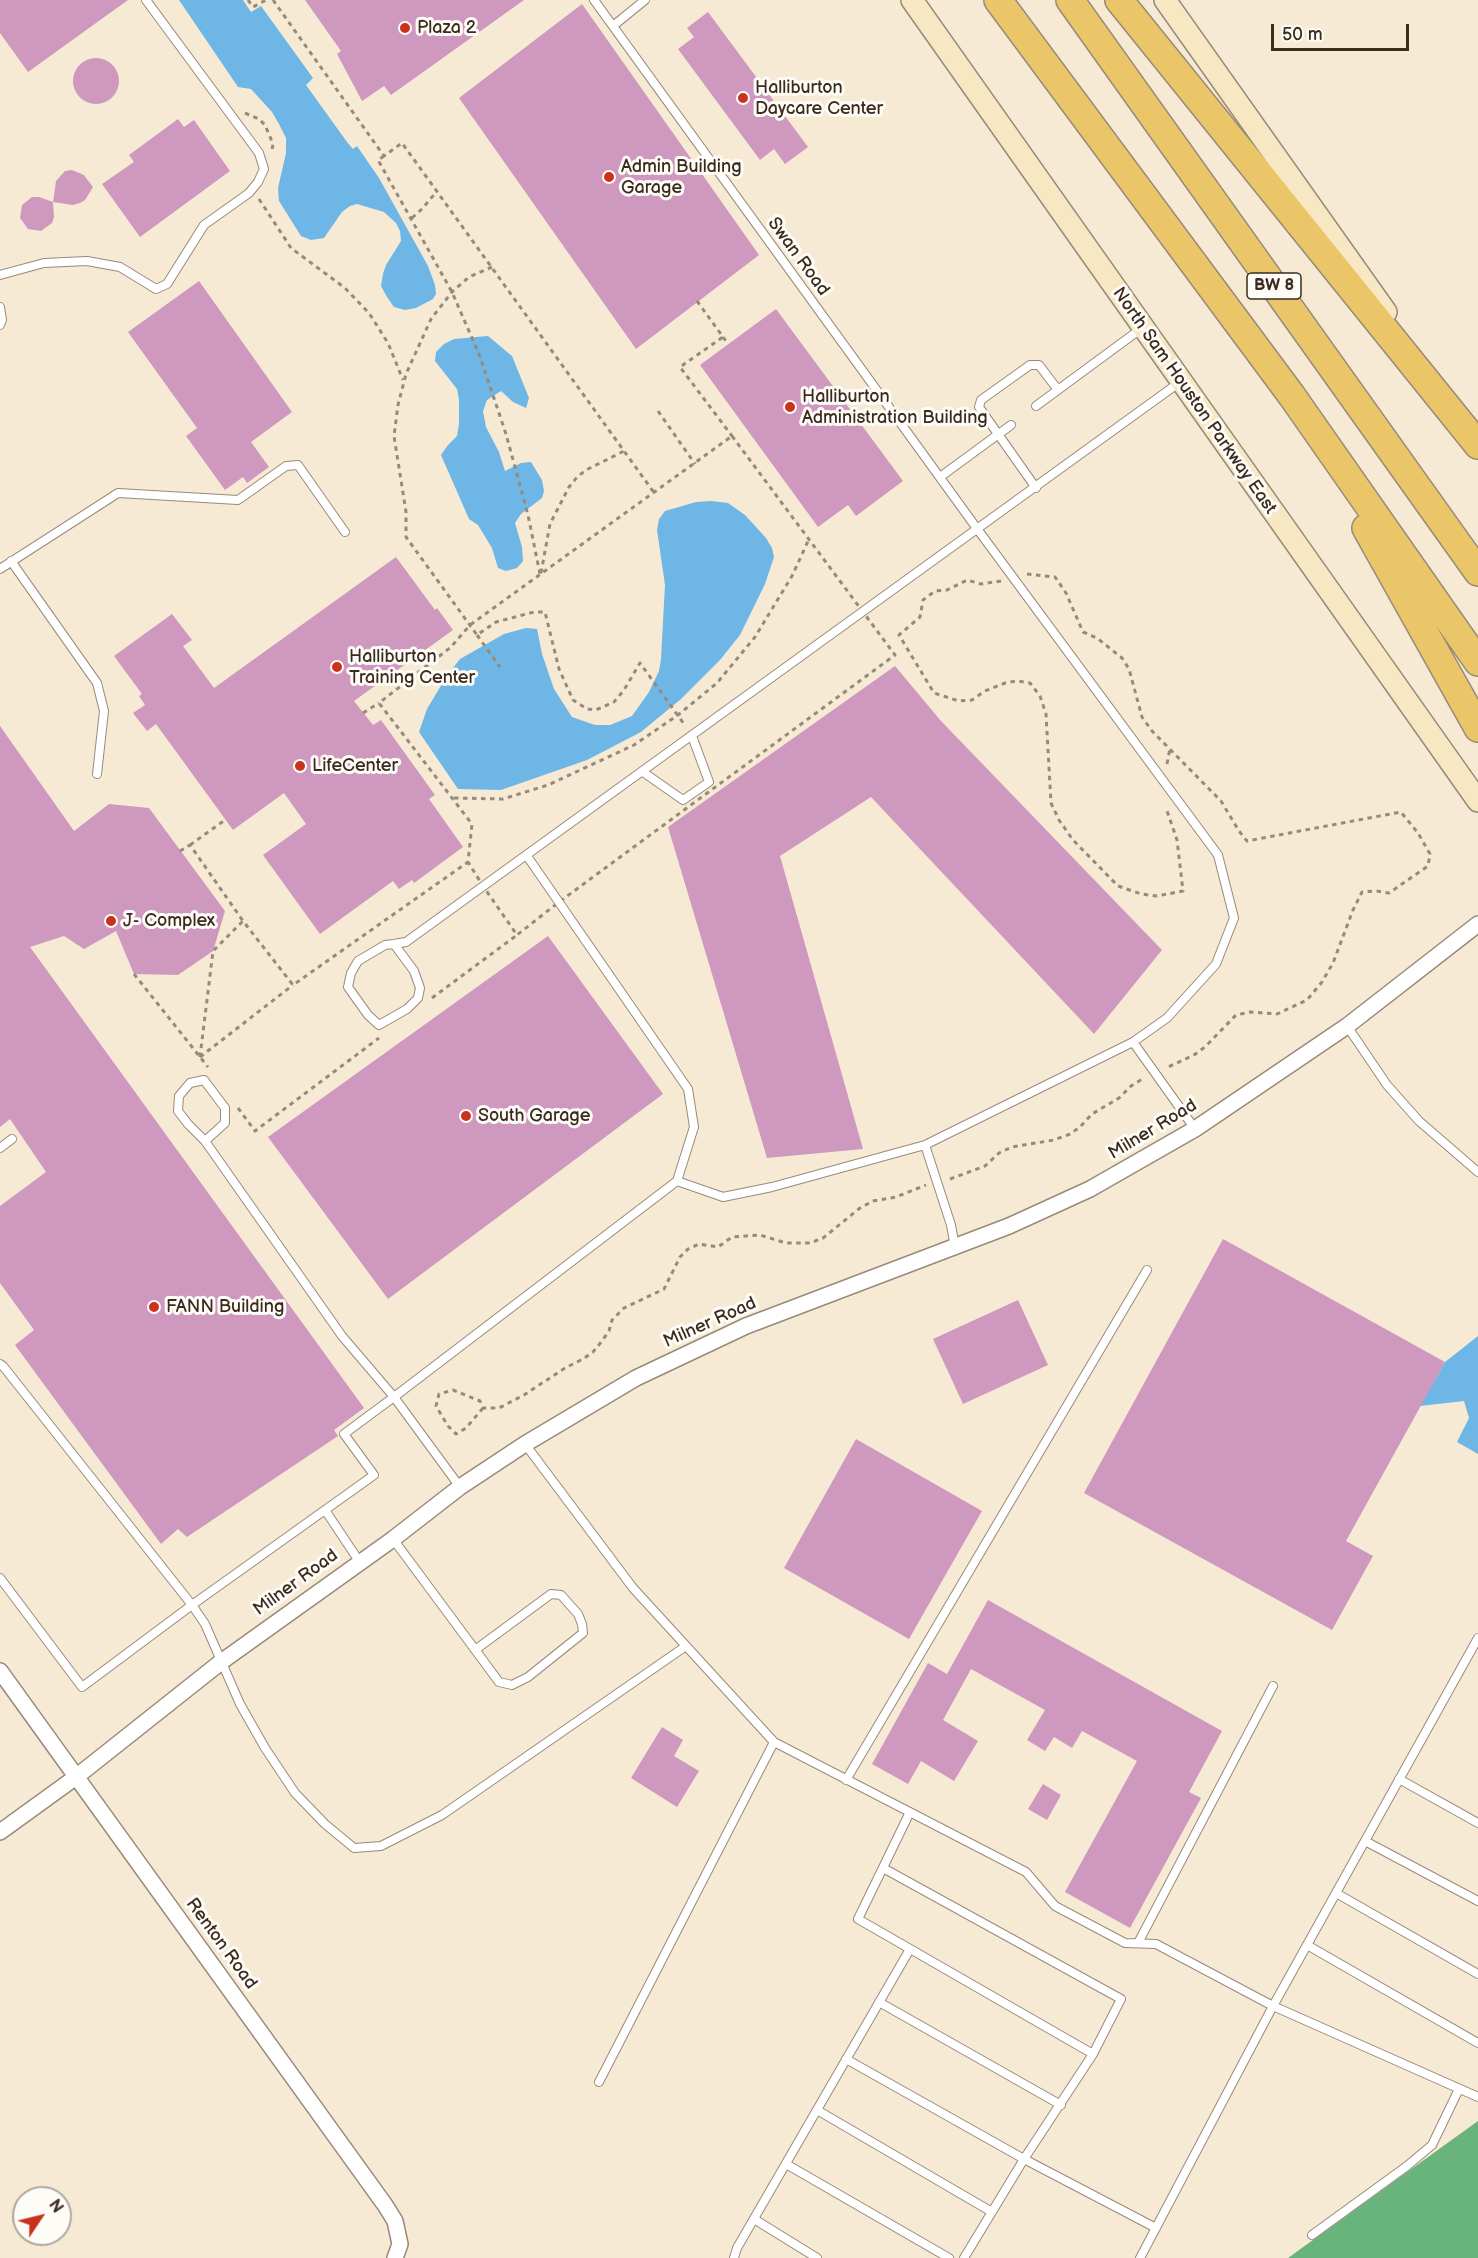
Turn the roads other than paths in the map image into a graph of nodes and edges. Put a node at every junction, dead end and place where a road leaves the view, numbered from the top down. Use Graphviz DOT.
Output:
graph roads {
  1 [pos="146,0"];
  2 [pos="594,0"];
  3 [pos="645,0"];
  4 [pos="912,0"];
  5 [pos="998,0"];
  6 [pos="1070,0"];
  7 [pos="1119,0"];
  8 [pos="1165,0"];
  9 [pos="612,26"];
  10 [pos="0,275"];
  11 [pos="0,307"];
  12 [pos="0,325"];
  13 [pos="1142,328"];
  14 [pos="1180,382"];
  15 [pos="1058,390"];
  16 [pos="1292,396"];
  17 [pos="1036,406"];
  18 [pos="1011,425"];
  19 [pos="998,435"];
  20 [pos="1478,444"];
  21 [pos="940,477"];
  22 [pos="1036,488"];
  23 [pos="978,530"];
  24 [pos="345,532"];
  25 [pos="11,561"];
  26 [pos="0,569"];
  27 [pos="1478,572"];
  28 [pos="1478,662"];
  29 [pos="1478,728"];
  30 [pos="692,736"];
  31 [pos="643,772"];
  32 [pos="97,774"];
  33 [pos="1478,801"];
  34 [pos="526,856"];
  35 [pos="1478,924"];
  36 [pos="394,944"];
  37 [pos="1347,1026"];
  38 [pos="1133,1042"];
  39 [pos="1195,1129"];
  40 [pos="12,1139"];
  41 [pos="205,1141"];
  42 [pos="925,1144"];
  43 [pos="0,1148"];
  44 [pos="1478,1172"];
  45 [pos="676,1181"];
  46 [pos="955,1247"];
  47 [pos="1147,1270"];
  48 [pos="0,1364"];
  49 [pos="394,1397"];
  50 [pos="525,1444"];
  51 [pos="460,1487"];
  52 [pos="325,1510"];
  53 [pos="393,1539"];
  54 [pos="359,1561"];
  55 [pos="0,1578"];
  56 [pos="192,1605"];
  57 [pos="1478,1638"];
  58 [pos="686,1646"];
  59 [pos="475,1650"];
  60 [pos="221,1662"];
  61 [pos="0,1671"];
  62 [pos="1274,1686"];
  63 [pos="774,1742"];
  64 [pos="76,1777"];
  65 [pos="1400,1779"];
  66 [pos="846,1780"];
  67 [pos="910,1812"];
  68 [pos="1478,1823"];
  69 [pos="0,1832"];
  70 [pos="1365,1841"];
  71 [pos="883,1868"];
  72 [pos="1336,1893"];
  73 [pos="1478,1901"];
  74 [pos="1138,1943"];
  75 [pos="1307,1945"];
  76 [pos="910,1949"];
  77 [pos="1478,1974"];
  78 [pos="879,2002"];
  79 [pos="1273,2006"];
  80 [pos="1478,2043"];
  81 [pos="1094,2054"];
  82 [pos="846,2059"];
  83 [pos="599,2082"];
  84 [pos="1459,2089"];
  85 [pos="1478,2097"];
  86 [pos="1061,2104"];
  87 [pos="817,2110"];
  88 [pos="1024,2159"];
  89 [pos="786,2164"];
  90 [pos="992,2212"];
  91 [pos="754,2219"];
  92 [pos="1156,2228"];
  93 [pos="1312,2235"];
  94 [pos="397,2251"];
  95 [pos="734,2258"];
  96 [pos="818,2258"];
  97 [pos="949,2258"];
  98 [pos="964,2258"];
  99 [pos="1140,2258"];
  1 -- 10 [label="lane"];
  2 -- 9 [label="lane, Swan Road"];
  3 -- 9 [label="lane"];
  4 -- 13 [label="main road, North Sam Houston Parkway East"];
  5 -- 16 [label="highway, BW 8"];
  6 -- 27 [label="highway, BW 8"];
  7 -- 20 [label="highway"];
  8 -- 20 [label="main road"];
  9 -- 21 [label="lane, Swan Road"];
  11 -- 12 [label="lane"];
  13 -- 14 [label="main road, North Sam Houston Parkway East"];
  13 -- 15 [label="lane"];
  14 -- 22 [label="lane"];
  14 -- 33 [label="main road, North Sam Houston Parkway East"];
  15 -- 17 [label="lane"];
  15 -- 19 [label="lane"];
  16 -- 28 [label="highway, BW 8"];
  16 -- 29 [label="highway"];
  18 -- 19 [label="lane"];
  19 -- 21 [label="lane"];
  19 -- 22 [label="lane"];
  21 -- 23 [label="lane, Swan Road"];
  22 -- 23 [label="lane"];
  23 -- 30 [label="lane"];
  23 -- 38 [label="lane, Swan Road"];
  24 -- 25 [label="lane"];
  25 -- 26 [label="lane"];
  25 -- 32 [label="lane"];
  30 -- 31 [label="lane"];
  30 -- 31 [label="lane"];
  31 -- 34 [label="lane"];
  34 -- 36 [label="lane"];
  34 -- 45 [label="lane"];
  35 -- 37 [label="street, Milner Road"];
  36 -- 36 [label="lane"];
  37 -- 39 [label="street, Milner Road"];
  37 -- 44 [label="lane"];
  38 -- 39 [label="lane"];
  38 -- 42 [label="lane, Swan Road"];
  39 -- 46 [label="street, Milner Road"];
  40 -- 43 [label="lane"];
  41 -- 41 [label="lane"];
  41 -- 49 [label="lane"];
  42 -- 45 [label="lane, Swan Road"];
  42 -- 46 [label="lane"];
  45 -- 49 [label="lane"];
  46 -- 50 [label="street, Milner Road"];
  47 -- 66 [label="lane"];
  48 -- 56 [label="lane"];
  49 -- 51 [label="lane"];
  49 -- 52 [label="lane"];
  50 -- 51 [label="street, Milner Road"];
  50 -- 58 [label="lane"];
  51 -- 53 [label="street, Milner Road"];
  52 -- 54 [label="lane"];
  52 -- 56 [label="lane"];
  53 -- 54 [label="street, Milner Road"];
  53 -- 59 [label="lane"];
  54 -- 60 [label="street, Milner Road"];
  55 -- 56 [label="lane"];
  56 -- 60 [label="lane"];
  57 -- 65 [label="lane"];
  58 -- 60 [label="lane"];
  58 -- 63 [label="lane"];
  59 -- 59 [label="lane"];
  60 -- 64 [label="street, Milner Road"];
  61 -- 64 [label="street, Renton Road"];
  62 -- 74 [label="lane"];
  63 -- 66 [label="lane"];
  63 -- 83 [label="lane"];
  64 -- 69 [label="street, Milner Road"];
  64 -- 94 [label="street, Renton Road"];
  65 -- 68 [label="lane"];
  65 -- 70 [label="lane"];
  66 -- 67 [label="lane"];
  67 -- 71 [label="lane"];
  67 -- 74 [label="lane"];
  70 -- 72 [label="lane"];
  70 -- 73 [label="lane"];
  71 -- 76 [label="lane"];
  71 -- 81 [label="lane"];
  72 -- 75 [label="lane"];
  72 -- 77 [label="lane"];
  74 -- 79 [label="lane"];
  75 -- 79 [label="lane"];
  75 -- 80 [label="lane"];
  76 -- 78 [label="lane"];
  76 -- 81 [label="lane"];
  78 -- 82 [label="lane"];
  78 -- 86 [label="lane"];
  79 -- 84 [label="lane"];
  79 -- 92 [label="lane"];
  81 -- 86 [label="lane"];
  82 -- 87 [label="lane"];
  82 -- 88 [label="lane"];
  84 -- 85 [label="lane"];
  84 -- 93 [label="lane"];
  86 -- 88 [label="lane"];
  87 -- 89 [label="lane"];
  87 -- 90 [label="lane"];
  88 -- 90 [label="lane"];
  88 -- 92 [label="lane"];
  89 -- 91 [label="lane"];
  89 -- 97 [label="lane"];
  90 -- 98 [label="lane"];
  91 -- 95 [label="lane"];
  91 -- 96 [label="lane"];
  92 -- 99 [label="lane"];
}
